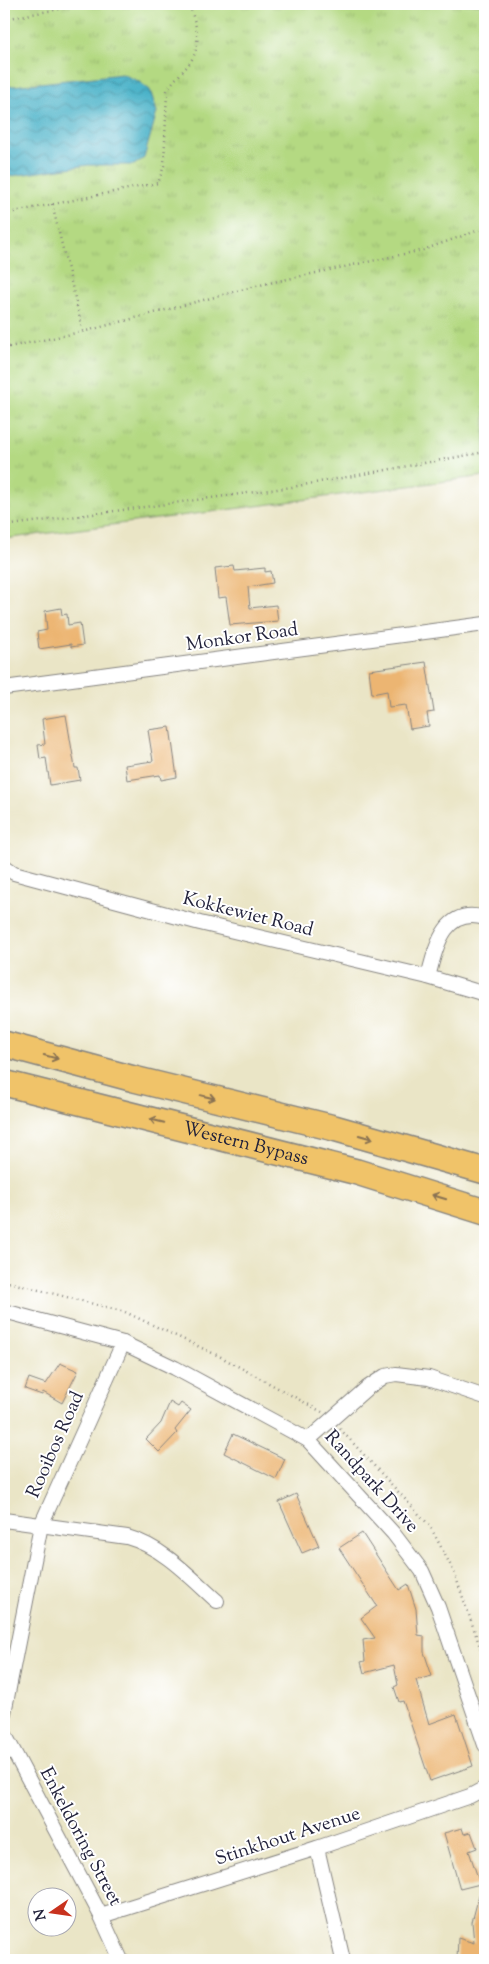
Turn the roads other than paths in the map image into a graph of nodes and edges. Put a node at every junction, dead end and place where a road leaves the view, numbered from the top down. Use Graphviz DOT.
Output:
graph roads {
  1 [pos="485,624"];
  2 [pos="4,688"];
  3 [pos="4,866"];
  4 [pos="485,918"];
  5 [pos="428,977"];
  6 [pos="485,994"];
  7 [pos="4,1044"];
  8 [pos="4,1083"];
  9 [pos="485,1171"];
  10 [pos="485,1212"];
  11 [pos="4,1311"];
  12 [pos="123,1343"];
  13 [pos="485,1397"];
  14 [pos="308,1440"];
  15 [pos="4,1520"];
  16 [pos="41,1525"];
  17 [pos="217,1601"];
  18 [pos="4,1713"];
  19 [pos="4,1733"];
  20 [pos="485,1745"];
  21 [pos="485,1788"];
  22 [pos="317,1848"];
  23 [pos="101,1916"];
  24 [pos="121,1960"];
  25 [pos="344,1960"];
  1 -- 2 [label="street, Monkor Road"];
  3 -- 5 [label="street, Kokkewiet Road"];
  4 -- 5 [label="street"];
  5 -- 6 [label="street, Kokkewiet Road"];
  7 -- 9 [label="highway, Western Bypass, one-way"];
  10 -- 8 [label="highway, Western Bypass, one-way"];
  11 -- 12 [label="street, Randpark Drive"];
  12 -- 14 [label="street, Randpark Drive"];
  12 -- 16 [label="street, Rooibos Road"];
  13 -- 14 [label="street"];
  14 -- 20 [label="street, Randpark Drive"];
  15 -- 16 [label="street"];
  16 -- 17 [label="street"];
  16 -- 18 [label="street, Rooibos Road"];
  19 -- 23 [label="street, Enkeldoring Street"];
  21 -- 22 [label="street, Stinkhout Avenue"];
  22 -- 23 [label="street, Stinkhout Avenue"];
  22 -- 25 [label="street"];
  23 -- 24 [label="street, Enkeldoring Street"];
}
